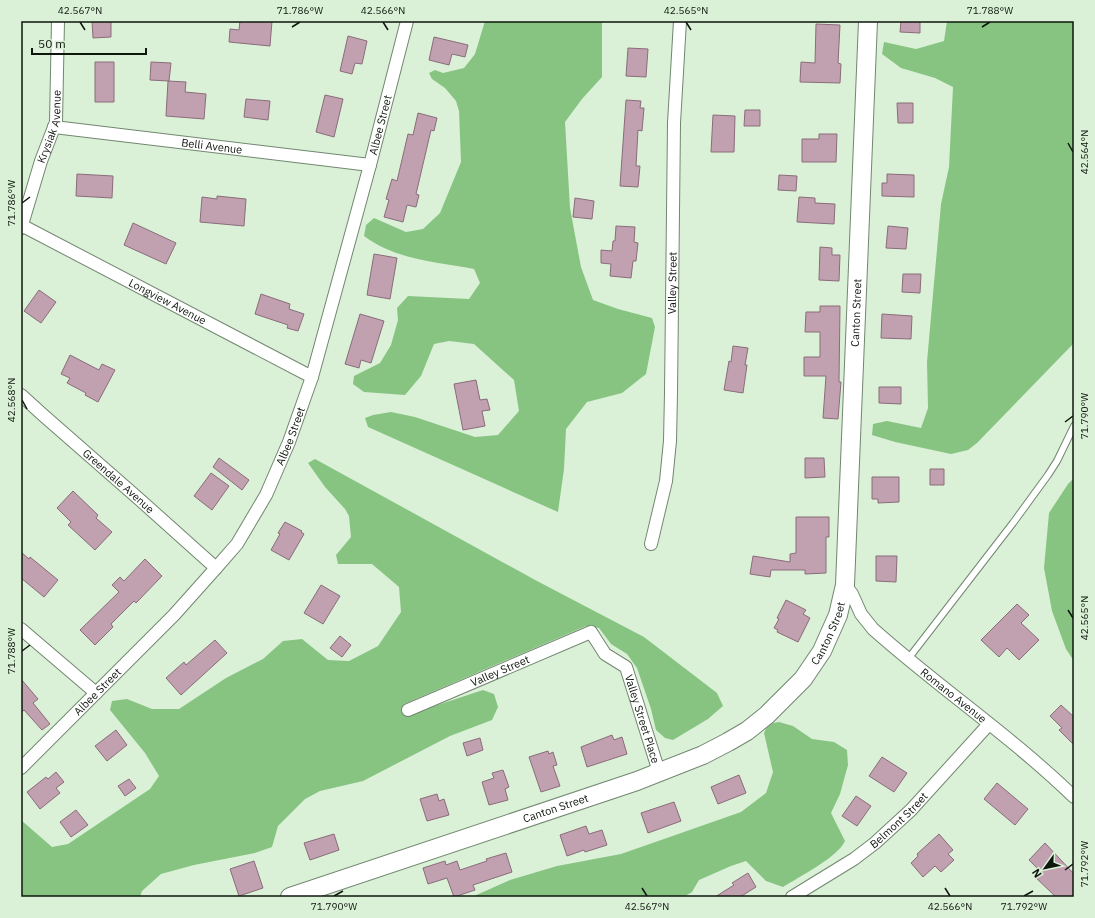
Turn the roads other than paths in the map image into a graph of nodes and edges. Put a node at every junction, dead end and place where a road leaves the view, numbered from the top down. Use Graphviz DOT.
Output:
graph roads {
  1 [pos="58,21"];
  2 [pos="407,21"];
  3 [pos="680,21"];
  4 [pos="868,21"];
  5 [pos="54,127"];
  6 [pos="370,165"];
  7 [pos="22,227"];
  8 [pos="312,377"];
  9 [pos="21,395"];
  10 [pos="1074,426"];
  11 [pos="651,544"];
  12 [pos="216,568"];
  13 [pos="845,585"];
  14 [pos="21,629"];
  15 [pos="591,632"];
  16 [pos="908,659"];
  17 [pos="96,693"];
  18 [pos="408,710"];
  19 [pos="989,724"];
  20 [pos="21,768"];
  21 [pos="659,772"];
  22 [pos="1074,797"];
  23 [pos="290,897"];
  24 [pos="792,897"];
  1 -- 5 [label="street, Krysiak Avenue"];
  2 -- 6 [label="street, Albee Street"];
  3 -- 11 [label="street, Valley Street"];
  4 -- 13 [label="street, Canton Street"];
  5 -- 6 [label="street, Belli Avenue"];
  5 -- 7 [label="street, Krysiak Avenue"];
  6 -- 8 [label="street, Albee Street"];
  7 -- 8 [label="street, Longview Avenue"];
  8 -- 12 [label="street, Albee Street"];
  9 -- 12 [label="street, Greendale Avenue"];
  10 -- 16 [label="lane"];
  12 -- 17 [label="street, Albee Street"];
  13 -- 16 [label="street, Romano Avenue"];
  13 -- 21 [label="street, Canton Street"];
  14 -- 17 [label="street"];
  15 -- 18 [label="street, Valley Street"];
  15 -- 21 [label="street, Valley Street Place"];
  16 -- 19 [label="street, Romano Avenue"];
  17 -- 20 [label="street, Albee Street"];
  19 -- 22 [label="street, Romano Avenue"];
  19 -- 24 [label="street, Belmont Street"];
  21 -- 23 [label="street, Canton Street"];
}
